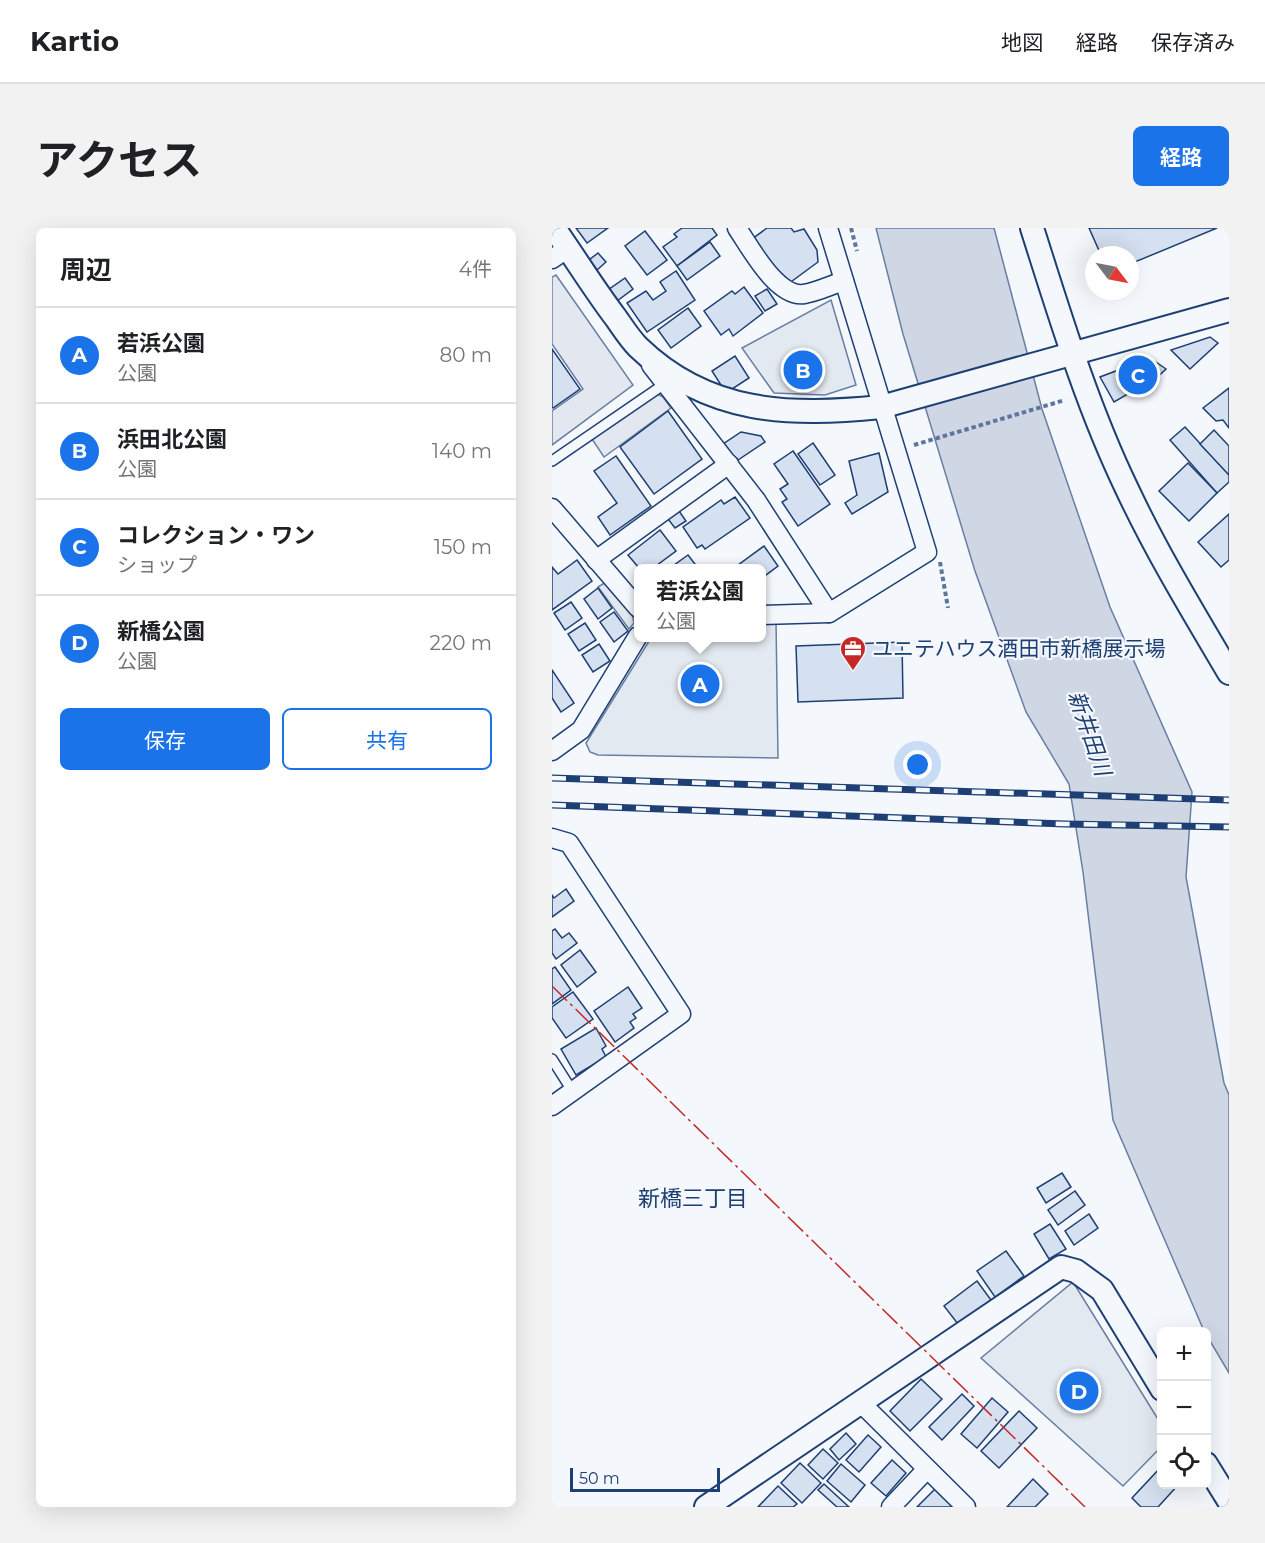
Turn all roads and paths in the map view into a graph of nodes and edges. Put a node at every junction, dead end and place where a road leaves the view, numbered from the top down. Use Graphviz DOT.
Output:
graph roads {
  1 [pos="554,228"];
  2 [pos="737,228"];
  3 [pos="828,228"];
  4 [pos="1032,228"];
  5 [pos="560,254"];
  6 [pos="844,281"];
  7 [pos="1229,310"];
  8 [pos="638,347"];
  9 [pos="1072,354"];
  10 [pos="666,383"];
  11 [pos="1065,400"];
  12 [pos="881,407"];
  13 [pos="912,445"];
  14 [pos="552,462"];
  15 [pos="729,464"];
  16 [pos="552,508"];
  17 [pos="596,560"];
  18 [pos="634,602"];
  19 [pos="829,613"];
  20 [pos="766,615"];
  21 [pos="635,642"];
  22 [pos="1229,673"];
  23 [pos="552,751"];
  24 [pos="552,838"];
  25 [pos="552,1059"];
  26 [pos="573,1092"];
  27 [pos="552,1106"];
  28 [pos="1157,1382"];
  29 [pos="861,1403"];
  30 [pos="927,1469"];
  31 [pos="1211,1472"];
  32 [pos="1229,1501"];
  33 [pos="706,1507"];
  34 [pos="891,1507"];
  35 [pos="966,1507"];
  1 -- 5 [label="street"];
  2 -- 6 [label="street"];
  3 -- 6 [label="street"];
  4 -- 9 [label="street"];
  5 -- 8 [label="street"];
  6 -- 12 [label="street"];
  7 -- 9 [label="street"];
  8 -- 10 [label="street"];
  8 -- 12 [label="street"];
  9 -- 12 [label="street"];
  9 -- 22 [label="street"];
  10 -- 14 [label="lane"];
  10 -- 15 [label="street"];
  11 -- 13 [label="path"];
  12 -- 19 [label="street"];
  15 -- 17 [label="street"];
  15 -- 19 [label="street"];
  16 -- 17 [label="street"];
  17 -- 18 [label="street"];
  19 -- 20 [label="street"];
  21 -- 23 [label="street"];
  24 -- 26 [label="street"];
  25 -- 26 [label="lane"];
  26 -- 27 [label="street"];
  28 -- 29 [label="street"];
  29 -- 30 [label="street"];
  29 -- 33 [label="street"];
  30 -- 34 [label="street"];
  30 -- 35 [label="street"];
  31 -- 32 [label="street"];
}
